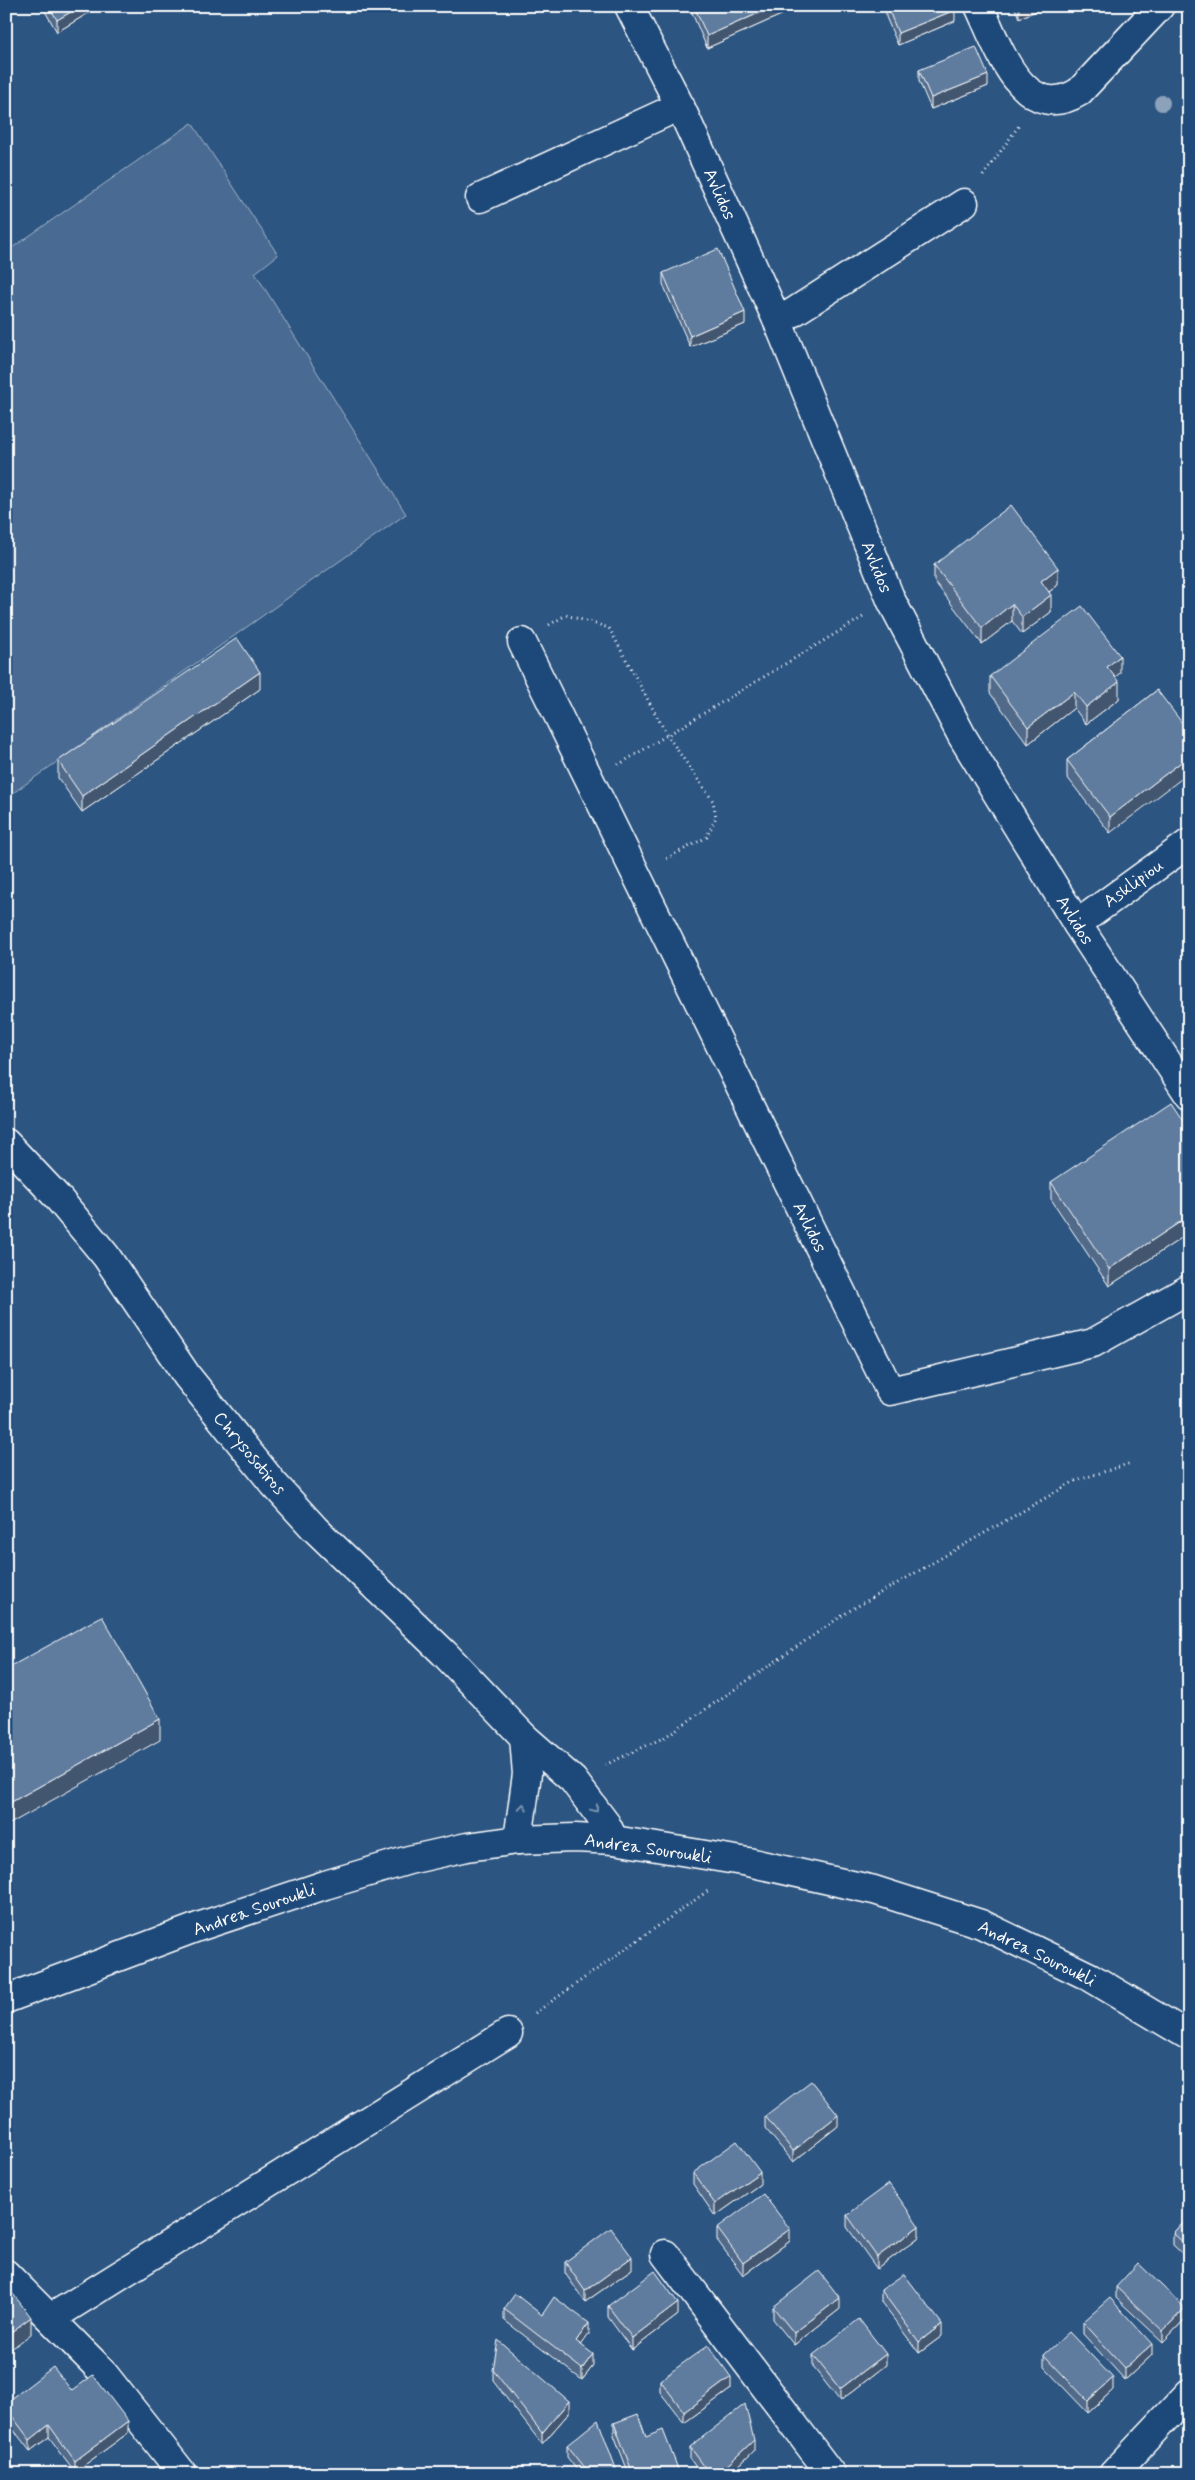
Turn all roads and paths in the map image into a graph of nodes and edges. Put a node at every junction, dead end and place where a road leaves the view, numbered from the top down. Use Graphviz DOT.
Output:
graph roads {
  1 [pos="629,6"];
  2 [pos="979,6"];
  3 [pos="1160,6"];
  4 [pos="1039,99"];
  5 [pos="680,106"];
  6 [pos="480,198"];
  7 [pos="964,203"];
  8 [pos="778,322"];
  9 [pos="891,600"];
  10 [pos="522,642"];
  11 [pos="667,735"];
  12 [pos="592,781"];
  13 [pos="1189,843"];
  14 [pos="637,874"];
  15 [pos="1077,924"];
  16 [pos="1189,1095"];
  17 [pos="6,1144"];
  18 [pos="1189,1289"];
  19 [pos="1131,1464"];
  20 [pos="524,1738"];
  21 [pos="573,1780"];
  22 [pos="518,1840"];
  23 [pos="614,1840"];
  24 [pos="748,1862"];
  25 [pos="6,2000"];
  26 [pos="508,2033"];
  27 [pos="1189,2036"];
  28 [pos="665,2254"];
  29 [pos="6,2274"];
  30 [pos="51,2318"];
  31 [pos="1189,2393"];
  32 [pos="1124,2470"];
  33 [pos="183,2474"];
  34 [pos="831,2474"];
  1 -- 5 [label="street, Avlidos"];
  2 -- 4 [label="street"];
  3 -- 4 [label="street"];
  4 -- 7 [label="path"];
  5 -- 6 [label="street"];
  5 -- 8 [label="street, Avlidos"];
  7 -- 8 [label="street"];
  8 -- 9 [label="street, Avlidos"];
  9 -- 11 [label="path"];
  9 -- 15 [label="street, Avlidos"];
  10 -- 11 [label="path"];
  10 -- 12 [label="street, Avlidos"];
  11 -- 12 [label="path"];
  11 -- 14 [label="path"];
  12 -- 14 [label="street, Avlidos"];
  13 -- 15 [label="street, Asklipiou"];
  14 -- 18 [label="street, Avlidos"];
  15 -- 16 [label="street, Avlidos"];
  17 -- 20 [label="street, Chrysosotiros"];
  19 -- 21 [label="path"];
  20 -- 21 [label="street, Chrysosotiros"];
  22 -- 20 [label="street, one-way"];
  21 -- 23 [label="street, Chrysosotiros, one-way"];
  22 -- 23 [label="street, Andrea Souroukli"];
  22 -- 25 [label="street, Andrea Souroukli"];
  23 -- 24 [label="street, Andrea Souroukli"];
  24 -- 26 [label="path"];
  24 -- 27 [label="street, Andrea Souroukli"];
  26 -- 30 [label="street"];
  28 -- 34 [label="street"];
  29 -- 30 [label="street"];
  30 -- 33 [label="street"];
  31 -- 32 [label="street"];
}
